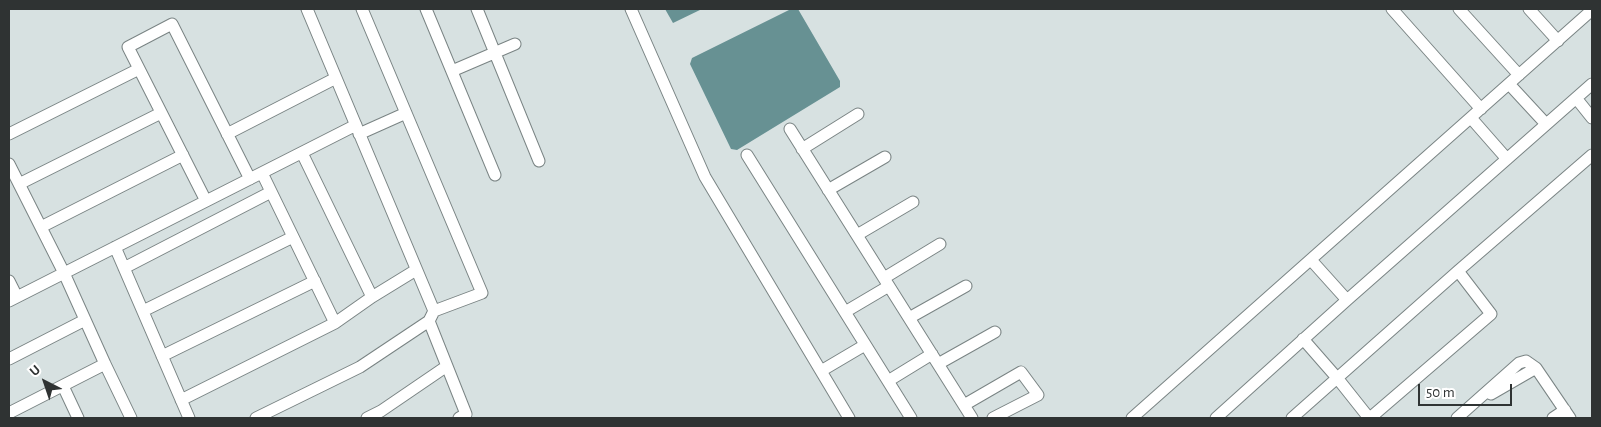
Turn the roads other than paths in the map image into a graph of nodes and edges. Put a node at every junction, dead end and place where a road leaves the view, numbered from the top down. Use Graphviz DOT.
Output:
graph roads {
  1 [pos="307,9"];
  2 [pos="362,9"];
  3 [pos="426,9"];
  4 [pos="477,9"];
  5 [pos="630,9"];
  6 [pos="1392,9"];
  7 [pos="1459,9"];
  8 [pos="1529,9"];
  9 [pos="1592,10"];
  10 [pos="1558,40"];
  11 [pos="515,44"];
  12 [pos="495,53"];
  13 [pos="139,69"];
  14 [pos="452,71"];
  15 [pos="1519,75"];
  16 [pos="336,78"];
  17 [pos="1509,84"];
  18 [pos="1592,84"];
  19 [pos="1576,98"];
  20 [pos="1481,109"];
  21 [pos="161,112"];
  22 [pos="406,112"];
  23 [pos="858,114"];
  24 [pos="1470,118"];
  25 [pos="1592,118"];
  26 [pos="1546,124"];
  27 [pos="790,129"];
  28 [pos="358,130"];
  29 [pos="9,134"];
  30 [pos="227,134"];
  31 [pos="802,149"];
  32 [pos="302,153"];
  33 [pos="183,155"];
  34 [pos="747,155"];
  35 [pos="1592,155"];
  36 [pos="885,157"];
  37 [pos="1508,159"];
  38 [pos="538,161"];
  39 [pos="9,164"];
  40 [pos="262,173"];
  41 [pos="495,175"];
  42 [pos="250,179"];
  43 [pos="19,184"];
  44 [pos="828,190"];
  45 [pos="272,192"];
  46 [pos="206,201"];
  47 [pos="913,202"];
  48 [pos="41,227"];
  49 [pos="857,235"];
  50 [pos="293,237"];
  51 [pos="940,244"];
  52 [pos="115,247"];
  53 [pos="1311,260"];
  54 [pos="124,268"];
  55 [pos="416,270"];
  56 [pos="1458,271"];
  57 [pos="64,272"];
  58 [pos="9,281"];
  59 [pos="315,281"];
  60 [pos="886,282"];
  61 [pos="966,286"];
  62 [pos="372,297"];
  63 [pos="13,298"];
  64 [pos="1347,300"];
  65 [pos="142,311"];
  66 [pos="845,312"];
  67 [pos="432,316"];
  68 [pos="909,318"];
  69 [pos="85,320"];
  70 [pos="335,323"];
  71 [pos="995,332"];
  72 [pos="1304,339"];
  73 [pos="865,345"];
  74 [pos="162,356"];
  75 [pos="9,359"];
  76 [pos="935,359"];
  77 [pos="105,364"];
  78 [pos="447,366"];
  79 [pos="821,371"];
  80 [pos="1338,379"];
  81 [pos="888,381"];
  82 [pos="62,386"];
  83 [pos="181,400"];
  84 [pos="964,405"];
  85 [pos="9,413"];
  86 [pos="1568,414"];
  87 [pos="78,418"];
  88 [pos="131,418"];
  89 [pos="189,418"];
  90 [pos="256,418"];
  91 [pos="367,418"];
  92 [pos="459,418"];
  93 [pos="850,418"];
  94 [pos="911,418"];
  95 [pos="972,418"];
  96 [pos="993,418"];
  97 [pos="1132,418"];
  98 [pos="1216,418"];
  99 [pos="1292,418"];
  100 [pos="1370,418"];
  101 [pos="1457,418"];
  102 [pos="1553,418"];
  1 -- 16 [label="street"];
  2 -- 22 [label="street"];
  3 -- 14 [label="street"];
  4 -- 12 [label="street"];
  5 -- 79 [label="street"];
  6 -- 20 [label="street"];
  7 -- 15 [label="street"];
  8 -- 10 [label="street"];
  9 -- 10 [label="street"];
  10 -- 15 [label="street"];
  11 -- 12 [label="street"];
  12 -- 14 [label="street"];
  12 -- 38 [label="street"];
  13 -- 21 [label="street"];
  13 -- 29 [label="street"];
  13 -- 30 [label="street"];
  14 -- 41 [label="street"];
  15 -- 17 [label="street"];
  16 -- 28 [label="street"];
  16 -- 30 [label="street"];
  17 -- 20 [label="street"];
  17 -- 26 [label="street"];
  18 -- 19 [label="street"];
  19 -- 25 [label="street"];
  19 -- 26 [label="street"];
  20 -- 24 [label="street"];
  21 -- 33 [label="street"];
  21 -- 43 [label="street"];
  22 -- 28 [label="street"];
  22 -- 67 [label="street"];
  23 -- 31 [label="street"];
  24 -- 37 [label="street"];
  24 -- 53 [label="street"];
  26 -- 37 [label="street"];
  27 -- 31 [label="street"];
  28 -- 32 [label="street"];
  28 -- 55 [label="street"];
  30 -- 42 [label="street"];
  31 -- 44 [label="street"];
  32 -- 40 [label="street"];
  32 -- 62 [label="street"];
  33 -- 46 [label="street"];
  33 -- 48 [label="street"];
  34 -- 66 [label="street"];
  35 -- 56 [label="street"];
  36 -- 44 [label="street"];
  37 -- 64 [label="street"];
  39 -- 43 [label="street"];
  40 -- 42 [label="street"];
  40 -- 45 [label="street"];
  42 -- 46 [label="street"];
  43 -- 48 [label="street"];
  44 -- 49 [label="street"];
  45 -- 50 [label="street"];
  45 -- 54 [label="street"];
  46 -- 52 [label="street"];
  47 -- 49 [label="street"];
  48 -- 57 [label="street"];
  49 -- 60 [label="street"];
  50 -- 59 [label="street"];
  50 -- 65 [label="street"];
  51 -- 60 [label="street"];
  52 -- 54 [label="street"];
  52 -- 57 [label="street"];
  53 -- 64 [label="street"];
  53 -- 97 [label="street"];
  54 -- 65 [label="street"];
  55 -- 62 [label="street"];
  55 -- 67 [label="street"];
  56 -- 80 [label="street"];
  56 -- 100 [label="street"];
  57 -- 63 [label="street"];
  57 -- 69 [label="street"];
  58 -- 63 [label="street"];
  59 -- 70 [label="street"];
  59 -- 74 [label="street"];
  60 -- 66 [label="street"];
  60 -- 68 [label="street"];
  61 -- 68 [label="street"];
  62 -- 70 [label="street"];
  64 -- 72 [label="street"];
  65 -- 74 [label="street"];
  66 -- 73 [label="street"];
  67 -- 78 [label="street"];
  67 -- 90 [label="street"];
  68 -- 76 [label="street"];
  69 -- 75 [label="street"];
  69 -- 77 [label="street"];
  70 -- 83 [label="street"];
  71 -- 76 [label="street"];
  72 -- 80 [label="street"];
  72 -- 98 [label="street"];
  73 -- 79 [label="street"];
  73 -- 81 [label="street"];
  74 -- 83 [label="street"];
  76 -- 81 [label="street"];
  76 -- 84 [label="street"];
  77 -- 82 [label="street"];
  77 -- 88 [label="street"];
  78 -- 91 [label="street"];
  78 -- 92 [label="street"];
  79 -- 93 [label="street"];
  80 -- 99 [label="street"];
  80 -- 100 [label="street"];
  81 -- 94 [label="street"];
  82 -- 85 [label="street"];
  82 -- 87 [label="street"];
  83 -- 89 [label="street"];
  84 -- 95 [label="street"];
  84 -- 96 [label="street"];
  86 -- 101 [label="street"];
  86 -- 102 [label="street"];
}
